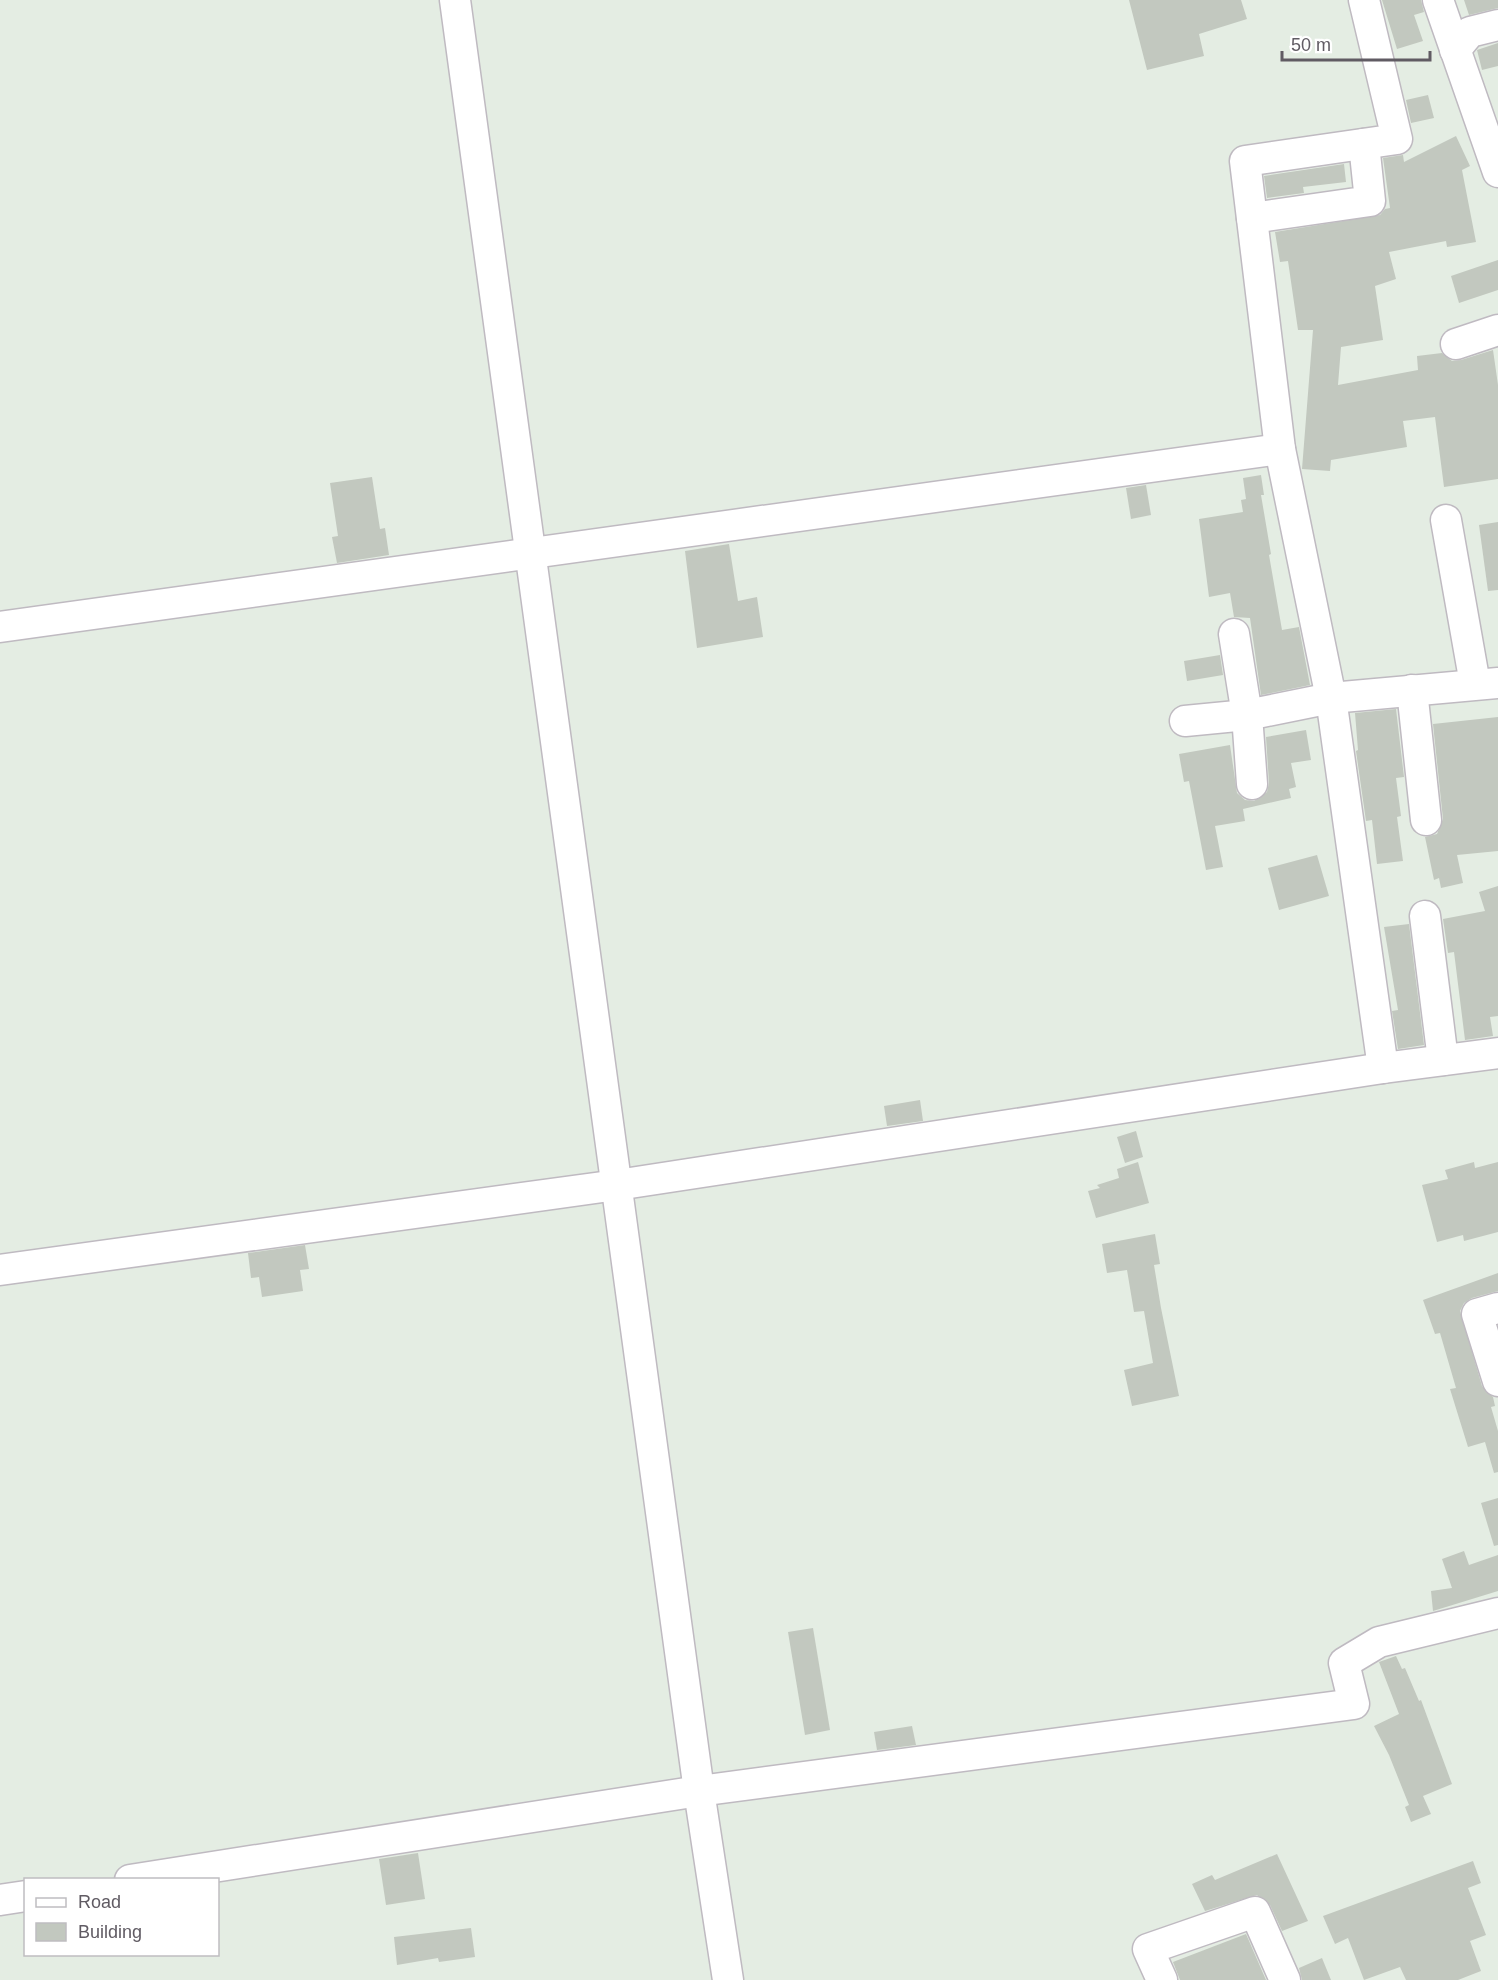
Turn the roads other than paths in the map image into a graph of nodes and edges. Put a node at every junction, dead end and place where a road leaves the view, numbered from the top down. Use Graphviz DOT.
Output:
graph roads {
  1 [pos="455,0"];
  2 [pos="1364,0"];
  3 [pos="1438,0"];
  4 [pos="1498,25"];
  5 [pos="1455,50"];
  6 [pos="1364,144"];
  7 [pos="1498,172"];
  8 [pos="1252,218"];
  9 [pos="1498,330"];
  10 [pos="1456,344"];
  11 [pos="1280,449"];
  12 [pos="1446,520"];
  13 [pos="530,553"];
  14 [pos="0,627"];
  15 [pos="1234,634"];
  16 [pos="1486,684"];
  17 [pos="1412,690"];
  18 [pos="1331,698"];
  19 [pos="1247,715"];
  20 [pos="1185,721"];
  21 [pos="1252,784"];
  22 [pos="1426,820"];
  23 [pos="1425,916"];
  24 [pos="1498,1053"];
  25 [pos="1443,1060"];
  26 [pos="1383,1068"];
  27 [pos="617,1185"];
  28 [pos="0,1270"];
  29 [pos="1498,1308"];
  30 [pos="1498,1381"];
  31 [pos="1498,1613"];
  32 [pos="699,1791"];
  33 [pos="143,1878"];
  34 [pos="24,1896"];
  35 [pos="0,1900"];
  36 [pos="728,1980"];
  37 [pos="1162,1980"];
  38 [pos="1285,1980"];
  1 -- 13 [label="street"];
  2 -- 6 [label="street"];
  3 -- 5 [label="street"];
  4 -- 5 [label="street"];
  5 -- 7 [label="street"];
  6 -- 8 [label="street"];
  6 -- 8 [label="street"];
  8 -- 11 [label="street"];
  9 -- 10 [label="street"];
  11 -- 13 [label="street"];
  11 -- 18 [label="street"];
  12 -- 16 [label="street"];
  13 -- 14 [label="street"];
  13 -- 27 [label="street"];
  15 -- 19 [label="street"];
  16 -- 17 [label="street"];
  17 -- 18 [label="street"];
  17 -- 22 [label="street"];
  18 -- 19 [label="street"];
  18 -- 26 [label="street"];
  19 -- 20 [label="street"];
  19 -- 21 [label="street"];
  23 -- 25 [label="street"];
  24 -- 25 [label="street"];
  25 -- 26 [label="street"];
  26 -- 27 [label="street"];
  27 -- 28 [label="street"];
  27 -- 32 [label="street"];
  29 -- 30 [label="street"];
  31 -- 32 [label="street"];
  32 -- 33 [label="street"];
  32 -- 36 [label="street"];
  34 -- 35 [label="street"];
  37 -- 38 [label="street"];
}
